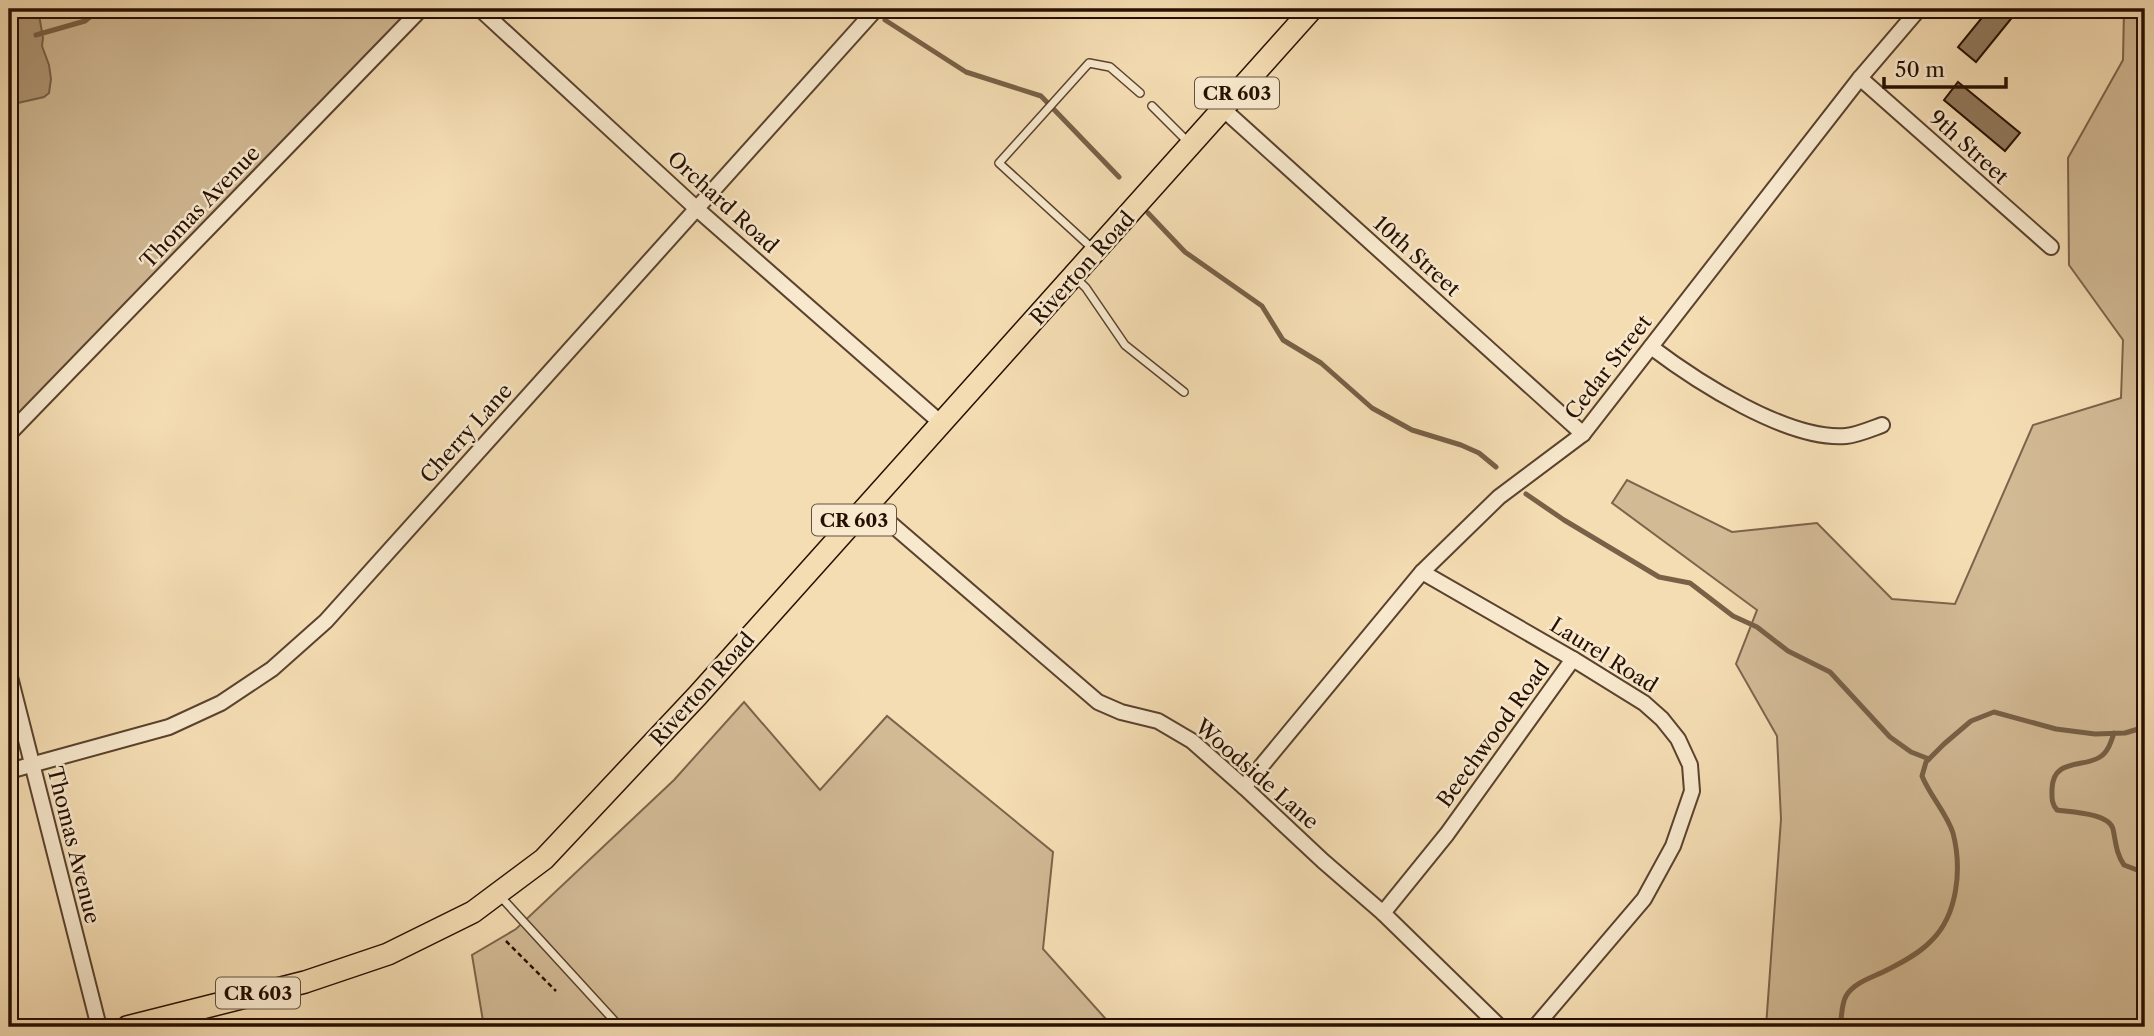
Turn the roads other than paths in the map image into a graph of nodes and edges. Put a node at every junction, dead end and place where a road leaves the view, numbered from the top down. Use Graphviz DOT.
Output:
graph roads {
  1 [pos="421,9"];
  2 [pos="480,9"];
  3 [pos="876,9"];
  4 [pos="1312,9"];
  5 [pos="1919,9"];
  6 [pos="1860,78"];
  7 [pos="1140,93"];
  8 [pos="1153,106"];
  9 [pos="1223,109"];
  10 [pos="1191,145"];
  11 [pos="697,209"];
  12 [pos="2051,247"];
  13 [pos="1097,251"];
  14 [pos="1074,276"];
  15 [pos="1651,348"];
  16 [pos="1184,392"];
  17 [pos="941,424"];
  18 [pos="1882,425"];
  19 [pos="9,434"];
  20 [pos="1583,434"];
  21 [pos="868,505"];
  22 [pos="1422,572"];
  23 [pos="1573,659"];
  24 [pos="9,673"];
  25 [pos="33,765"];
  26 [pos="9,771"];
  27 [pos="1244,787"];
  28 [pos="497,894"];
  29 [pos="1383,913"];
  30 [pos="99,1027"];
  31 [pos="127,1027"];
  32 [pos="620,1027"];
  33 [pos="1500,1027"];
  34 [pos="1535,1027"];
  1 -- 19 [label="street, Thomas Avenue"];
  2 -- 11 [label="street, Orchard Road"];
  3 -- 11 [label="street, Cherry Lane"];
  4 -- 9 [label="main road, CR 603"];
  5 -- 6 [label="street, Cedar Street"];
  6 -- 12 [label="street, 9th Street"];
  6 -- 15 [label="street, Cedar Street"];
  7 -- 13 [label="lane"];
  8 -- 10 [label="lane"];
  9 -- 10 [label="main road, CR 603"];
  9 -- 20 [label="street, 10th Street"];
  10 -- 13 [label="main road, Riverton Road / CR 603"];
  11 -- 17 [label="street, Orchard Road"];
  11 -- 25 [label="street, Cherry Lane"];
  13 -- 14 [label="main road, Riverton Road / CR 603"];
  14 -- 16 [label="lane"];
  14 -- 17 [label="main road, Riverton Road / CR 603"];
  15 -- 18 [label="street"];
  15 -- 20 [label="street, Cedar Street"];
  17 -- 21 [label="main road, Riverton Road / CR 603"];
  20 -- 22 [label="street, Cedar Street"];
  21 -- 27 [label="street, Woodside Lane"];
  21 -- 28 [label="main road, Riverton Road / CR 603"];
  22 -- 23 [label="street, Laurel Road"];
  22 -- 27 [label="street, Cedar Street"];
  23 -- 29 [label="street, Beechwood Road"];
  23 -- 34 [label="street, Laurel Road"];
  24 -- 25 [label="street, Thomas Avenue"];
  25 -- 26 [label="street, Cherry Lane"];
  25 -- 30 [label="street, Thomas Avenue"];
  27 -- 29 [label="street, Woodside Lane"];
  28 -- 31 [label="main road, Riverton Road / CR 603"];
  28 -- 32 [label="lane"];
  29 -- 33 [label="street, Woodside Lane"];
}
